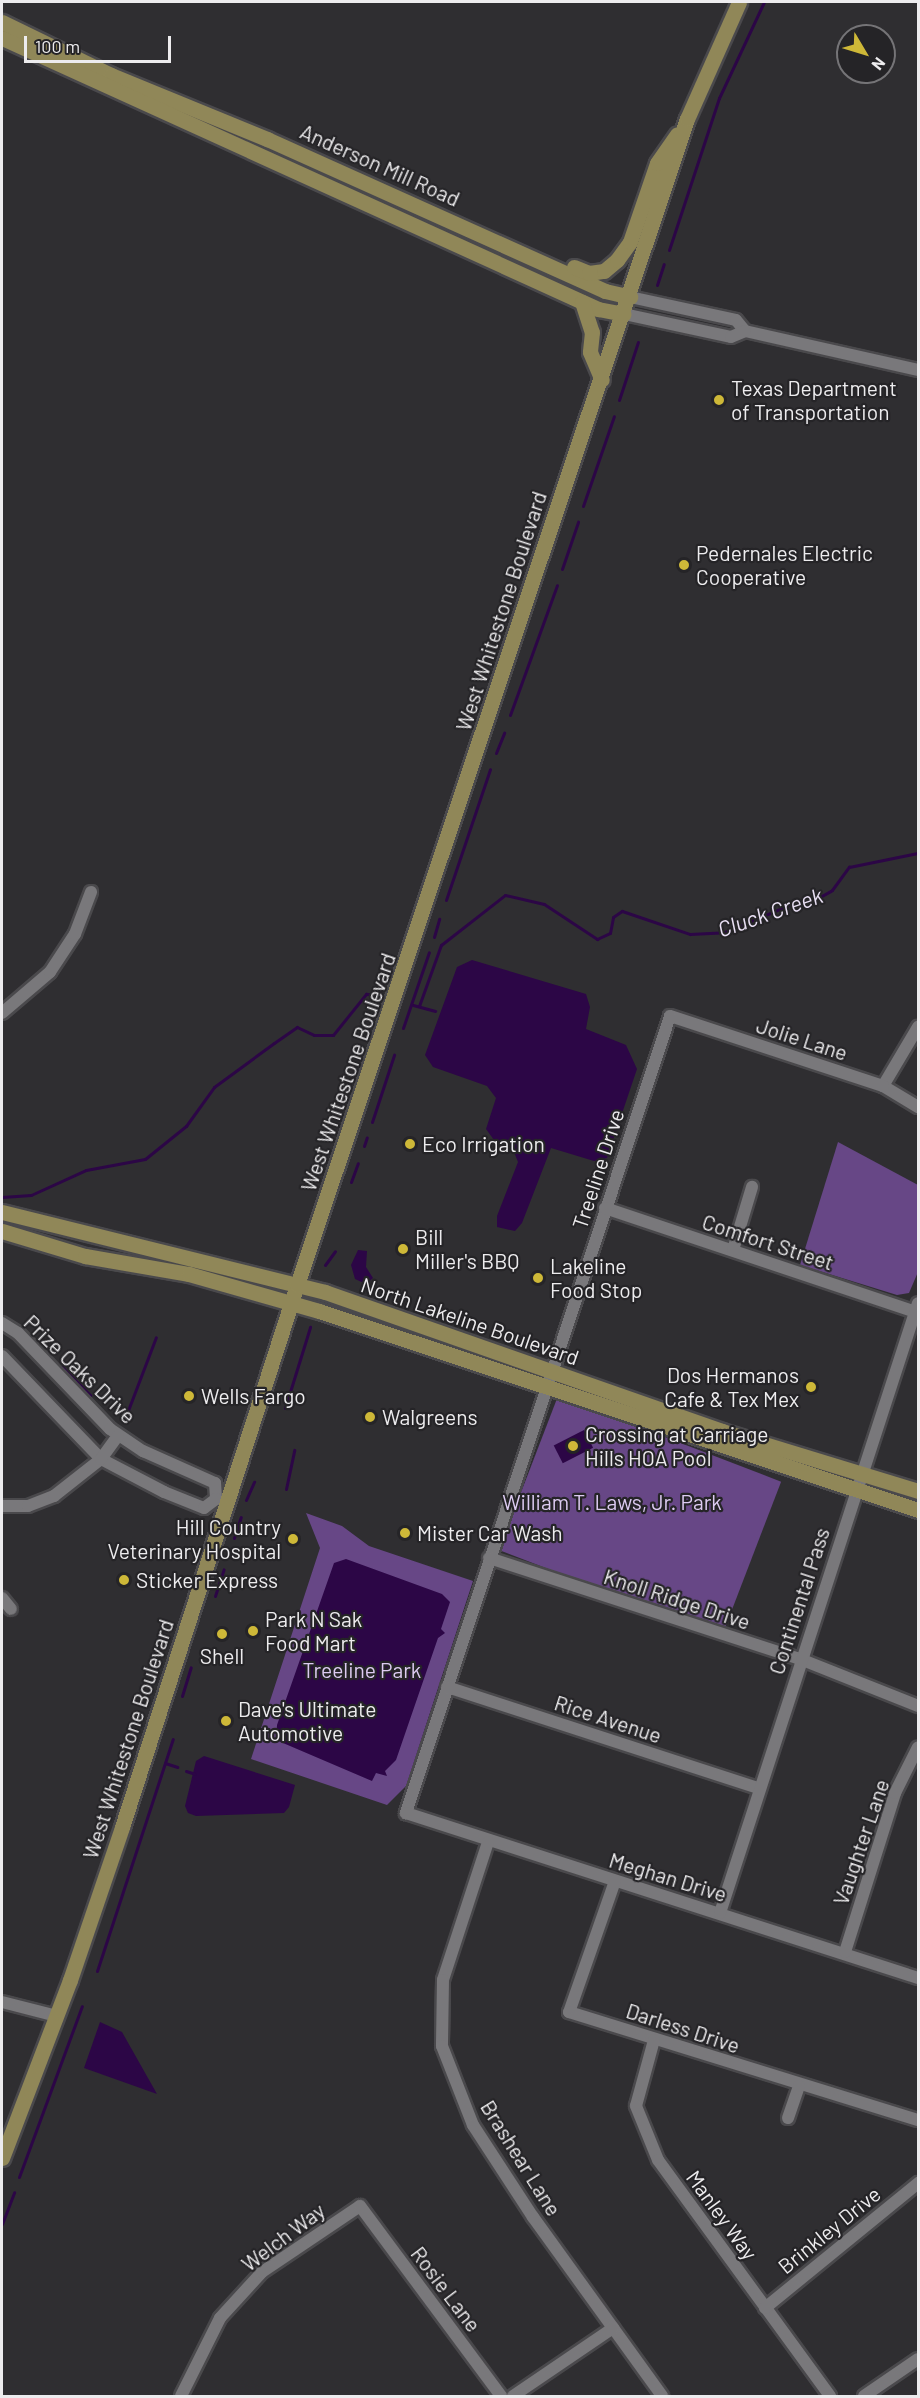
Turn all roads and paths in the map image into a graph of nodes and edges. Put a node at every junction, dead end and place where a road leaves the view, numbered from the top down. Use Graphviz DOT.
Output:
graph roads {
  1 [pos="739,2"];
  2 [pos="2,22"];
  3 [pos="2,38"];
  4 [pos="687,119"];
  5 [pos="542,261"];
  6 [pos="630,297"];
  7 [pos="582,302"];
  8 [pos="624,314"];
  9 [pos="745,331"];
  10 [pos="918,370"];
  11 [pos="602,380"];
  12 [pos="91,892"];
  13 [pos="2,1013"];
  14 [pos="670,1016"];
  15 [pos="918,1027"];
  16 [pos="883,1086"];
  17 [pos="918,1107"];
  18 [pos="752,1187"];
  19 [pos="605,1208"];
  20 [pos="2,1212"];
  21 [pos="2,1231"];
  22 [pos="733,1250"];
  23 [pos="297,1285"];
  24 [pos="291,1305"];
  25 [pos="917,1309"];
  26 [pos="2,1323"];
  27 [pos="2,1356"];
  28 [pos="551,1372"];
  29 [pos="546,1387"];
  30 [pos="118,1436"];
  31 [pos="101,1459"];
  32 [pos="862,1473"];
  33 [pos="856,1488"];
  34 [pos="918,1491"];
  35 [pos="221,1501"];
  36 [pos="2,1506"];
  37 [pos="918,1510"];
  38 [pos="489,1558"];
  39 [pos="2,1598"];
  40 [pos="11,1609"];
  41 [pos="800,1659"];
  42 [pos="447,1688"];
  43 [pos="918,1706"];
  44 [pos="918,1747"];
  45 [pos="758,1788"];
  46 [pos="406,1813"];
  47 [pos="488,1842"];
  48 [pos="615,1881"];
  49 [pos="720,1913"];
  50 [pos="845,1952"];
  51 [pos="918,1978"];
  52 [pos="2,2002"];
  53 [pos="57,2016"];
  54 [pos="654,2040"];
  55 [pos="800,2086"];
  56 [pos="788,2118"];
  57 [pos="918,2120"];
  58 [pos="2,2158"];
  59 [pos="918,2183"];
  60 [pos="360,2205"];
  61 [pos="765,2308"];
  62 [pos="613,2328"];
  63 [pos="918,2359"];
  64 [pos="181,2397"];
  65 [pos="501,2397"];
  66 [pos="513,2397"];
  67 [pos="662,2397"];
  68 [pos="830,2397"];
  69 [pos="864,2397"];
  1 -- 4 [label="main road, West Whitestone Boulevard"];
  2 -- 5 [label="main road, Anderson Mill Road"];
  3 -- 7 [label="main road, Anderson Mill Road"];
  4 -- 5 [label="main road"];
  4 -- 6 [label="main road, West Whitestone Boulevard"];
  5 -- 6 [label="main road, Anderson Mill Road"];
  6 -- 8 [label="main road, West Whitestone Boulevard"];
  6 -- 9 [label="street, Anderson Mill Road"];
  7 -- 8 [label="main road, Anderson Mill Road"];
  7 -- 11 [label="main road"];
  8 -- 9 [label="street, Anderson Mill Road"];
  8 -- 11 [label="main road, West Whitestone Boulevard"];
  9 -- 10 [label="street, Anderson Mill Road"];
  11 -- 23 [label="main road, West Whitestone Boulevard"];
  12 -- 13 [label="street"];
  14 -- 16 [label="street, Jolie Lane"];
  14 -- 19 [label="street, Treeline Drive"];
  15 -- 16 [label="street"];
  16 -- 17 [label="street, Jolie Lane"];
  18 -- 22 [label="street"];
  19 -- 22 [label="street, Comfort Street"];
  19 -- 28 [label="street, Treeline Drive"];
  20 -- 23 [label="main road, North Lakeline Boulevard"];
  21 -- 24 [label="main road, North Lakeline Boulevard"];
  22 -- 25 [label="street, Comfort Street"];
  23 -- 24 [label="main road, West Whitestone Boulevard"];
  23 -- 28 [label="main road, North Lakeline Boulevard"];
  24 -- 29 [label="main road, North Lakeline Boulevard"];
  24 -- 35 [label="main road, West Whitestone Boulevard"];
  25 -- 32 [label="street, Continental Pass"];
  26 -- 30 [label="street, Prize Oaks Drive"];
  27 -- 31 [label="street"];
  28 -- 29 [label="street, Treeline Drive"];
  28 -- 32 [label="main road, North Lakeline Boulevard"];
  29 -- 33 [label="main road, North Lakeline Boulevard"];
  29 -- 38 [label="street, Treeline Drive"];
  30 -- 31 [label="street"];
  30 -- 35 [label="street, Prize Oaks Drive"];
  31 -- 35 [label="street"];
  31 -- 36 [label="street"];
  32 -- 33 [label="street, Continental Pass"];
  32 -- 34 [label="main road, North Lakeline Boulevard"];
  33 -- 37 [label="main road, North Lakeline Boulevard"];
  33 -- 41 [label="street, Continental Pass"];
  35 -- 53 [label="main road, West Whitestone Boulevard"];
  38 -- 41 [label="street, Knoll Ridge Drive"];
  38 -- 42 [label="street, Treeline Drive"];
  39 -- 40 [label="street"];
  41 -- 43 [label="street, Knoll Ridge Drive"];
  41 -- 45 [label="street, Continental Pass"];
  42 -- 45 [label="street, Rice Avenue"];
  42 -- 46 [label="street, Treeline Drive"];
  44 -- 50 [label="street, Vaughter Lane"];
  45 -- 49 [label="street, Continental Pass"];
  46 -- 47 [label="street, Meghan Drive"];
  47 -- 48 [label="street, Meghan Drive"];
  47 -- 62 [label="street, Brashear Lane"];
  48 -- 49 [label="street, Meghan Drive"];
  48 -- 54 [label="street, Darless Drive"];
  49 -- 50 [label="street, Meghan Drive"];
  50 -- 51 [label="street, Meghan Drive"];
  52 -- 53 [label="street"];
  53 -- 58 [label="main road, West Whitestone Boulevard"];
  54 -- 55 [label="street, Darless Drive"];
  54 -- 61 [label="street, Manley Way"];
  55 -- 56 [label="street"];
  55 -- 57 [label="street, Darless Drive"];
  59 -- 61 [label="street, Brinkley Drive"];
  60 -- 64 [label="street, Welch Way"];
  60 -- 65 [label="street, Rosie Lane"];
  61 -- 68 [label="street, Manley Way"];
  62 -- 66 [label="street"];
  62 -- 67 [label="street, Brashear Lane"];
  63 -- 69 [label="street"];
}
